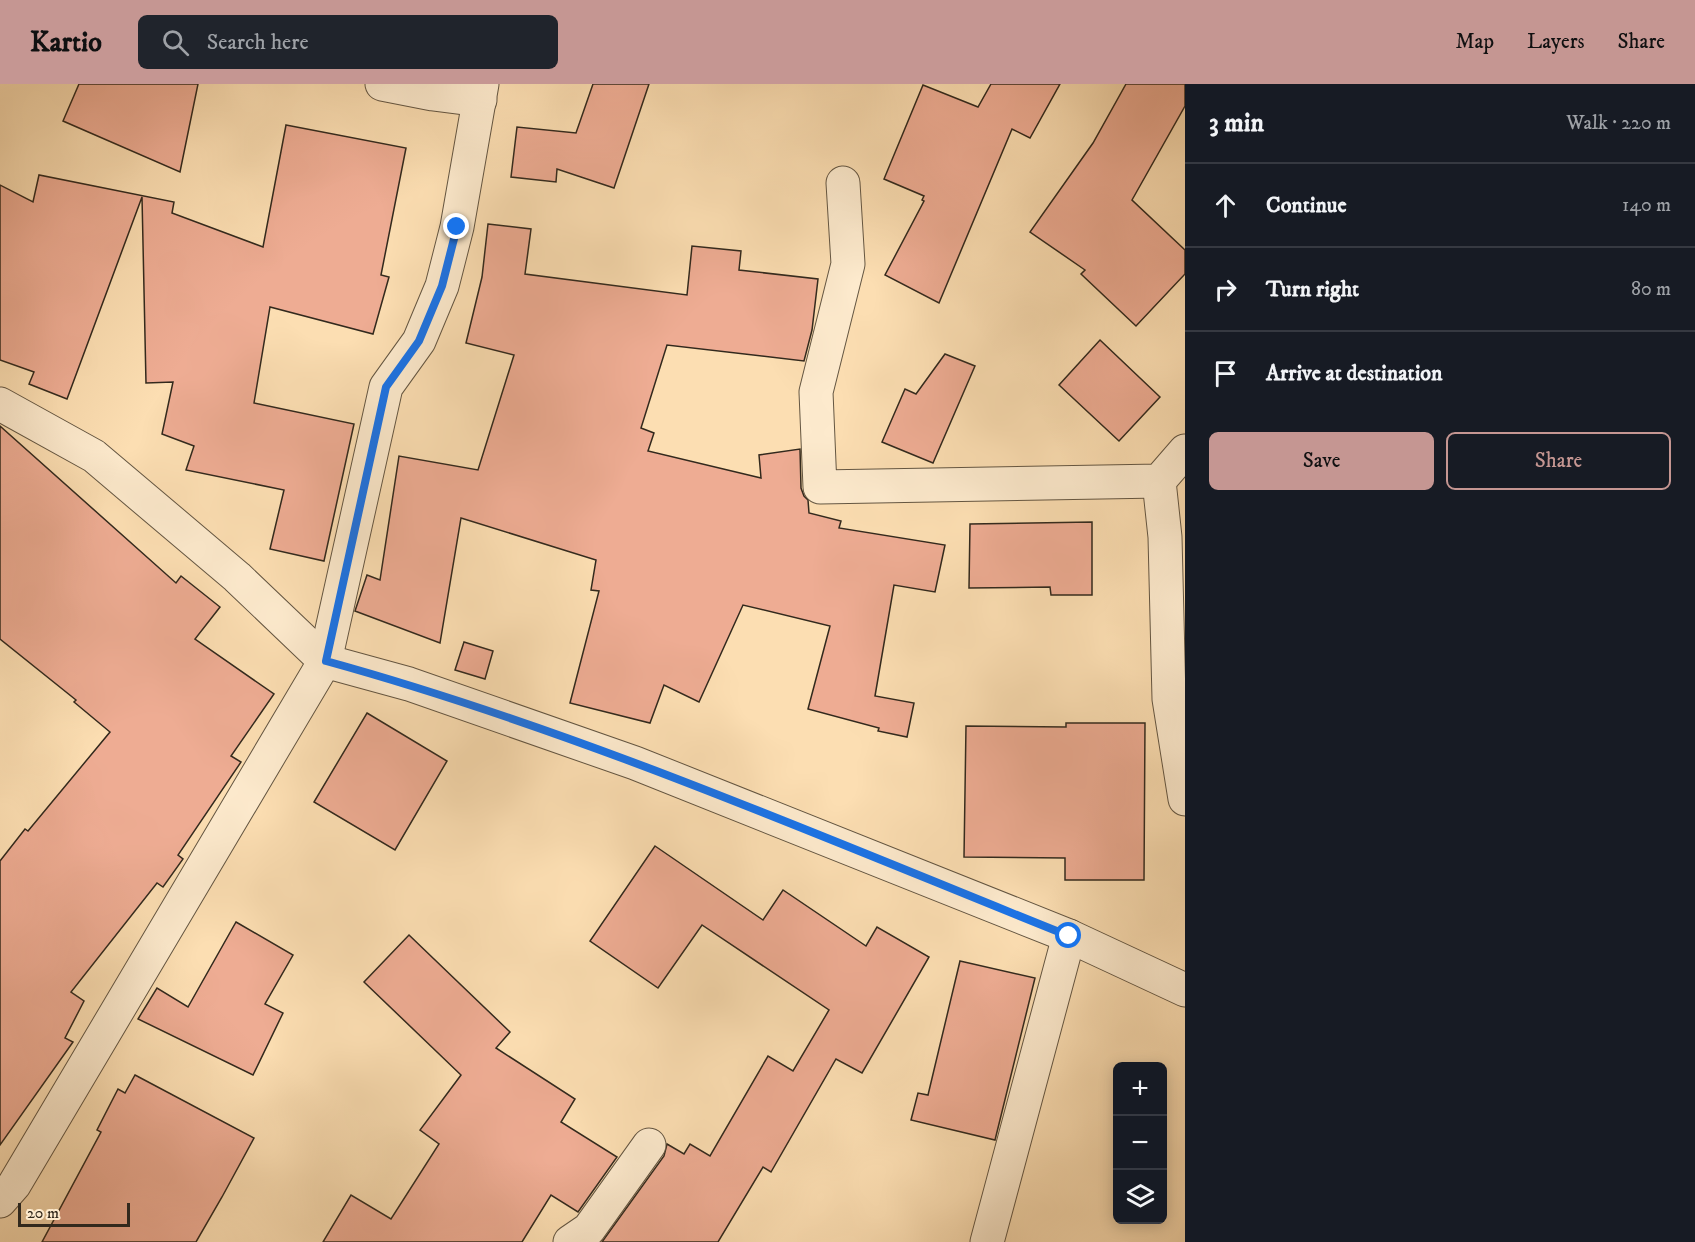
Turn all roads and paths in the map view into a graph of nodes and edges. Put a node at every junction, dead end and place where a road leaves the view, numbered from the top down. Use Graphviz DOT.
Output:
graph roads {
  1 [pos="382,84"];
  2 [pos="481,92"];
  3 [pos="843,183"];
  4 [pos="0,404"];
  5 [pos="1185,451"];
  6 [pos="1159,481"];
  7 [pos="326,661"];
  8 [pos="1185,799"];
  9 [pos="1069,936"];
  10 [pos="1185,990"];
  11 [pos="649,1145"];
  12 [pos="0,1201"];
  13 [pos="570,1242"];
  14 [pos="987,1242"];
  1 -- 2 [label="street"];
  2 -- 7 [label="street"];
  3 -- 6 [label="street"];
  4 -- 7 [label="street"];
  5 -- 6 [label="street"];
  6 -- 8 [label="street"];
  7 -- 9 [label="street"];
  7 -- 12 [label="street"];
  9 -- 10 [label="street"];
  9 -- 14 [label="street"];
  11 -- 13 [label="street"];
}
